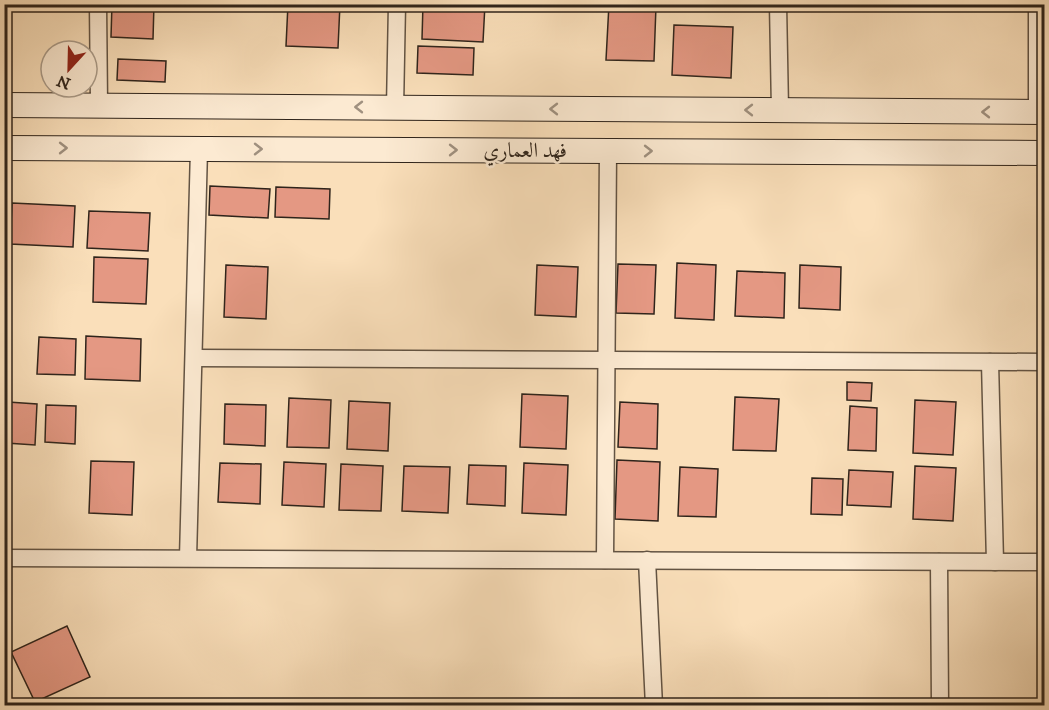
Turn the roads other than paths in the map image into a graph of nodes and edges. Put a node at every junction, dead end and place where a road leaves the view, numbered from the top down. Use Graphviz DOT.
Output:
graph roads {
  1 [pos="98,4"];
  2 [pos="398,4"];
  3 [pos="778,4"];
  4 [pos="1037,4"];
  5 [pos="4,105"];
  6 [pos="99,105"];
  7 [pos="395,108"];
  8 [pos="780,111"];
  9 [pos="1041,112"];
  10 [pos="4,148"];
  11 [pos="199,148"];
  12 [pos="608,151"];
  13 [pos="1044,153"];
  14 [pos="194,358"];
  15 [pos="606,360"];
  16 [pos="990,362"];
  17 [pos="1044,363"];
  18 [pos="4,558"];
  19 [pos="188,558"];
  20 [pos="605,560"];
  21 [pos="647,560"];
  22 [pos="939,562"];
  23 [pos="994,562"];
  24 [pos="1044,562"];
  25 [pos="654,705"];
  26 [pos="940,705"];
  1 -- 6 [label="street"];
  2 -- 7 [label="street"];
  3 -- 8 [label="street"];
  4 -- 9 [label="street"];
  5 -- 6 [label="street"];
  7 -- 6 [label="street, one-way"];
  8 -- 7 [label="street, one-way"];
  9 -- 8 [label="street, one-way"];
  10 -- 11 [label="street, فهد العماري, one-way"];
  11 -- 12 [label="street, فهد العماري, one-way"];
  11 -- 14 [label="street"];
  12 -- 13 [label="street, فهد العماري, one-way"];
  12 -- 15 [label="street"];
  14 -- 15 [label="street"];
  14 -- 19 [label="street"];
  15 -- 16 [label="street"];
  15 -- 20 [label="street"];
  16 -- 17 [label="street"];
  16 -- 23 [label="street"];
  18 -- 19 [label="street"];
  19 -- 20 [label="street"];
  20 -- 21 [label="street"];
  21 -- 22 [label="street"];
  21 -- 25 [label="street"];
  22 -- 23 [label="street"];
  22 -- 26 [label="street"];
  23 -- 24 [label="street"];
}
